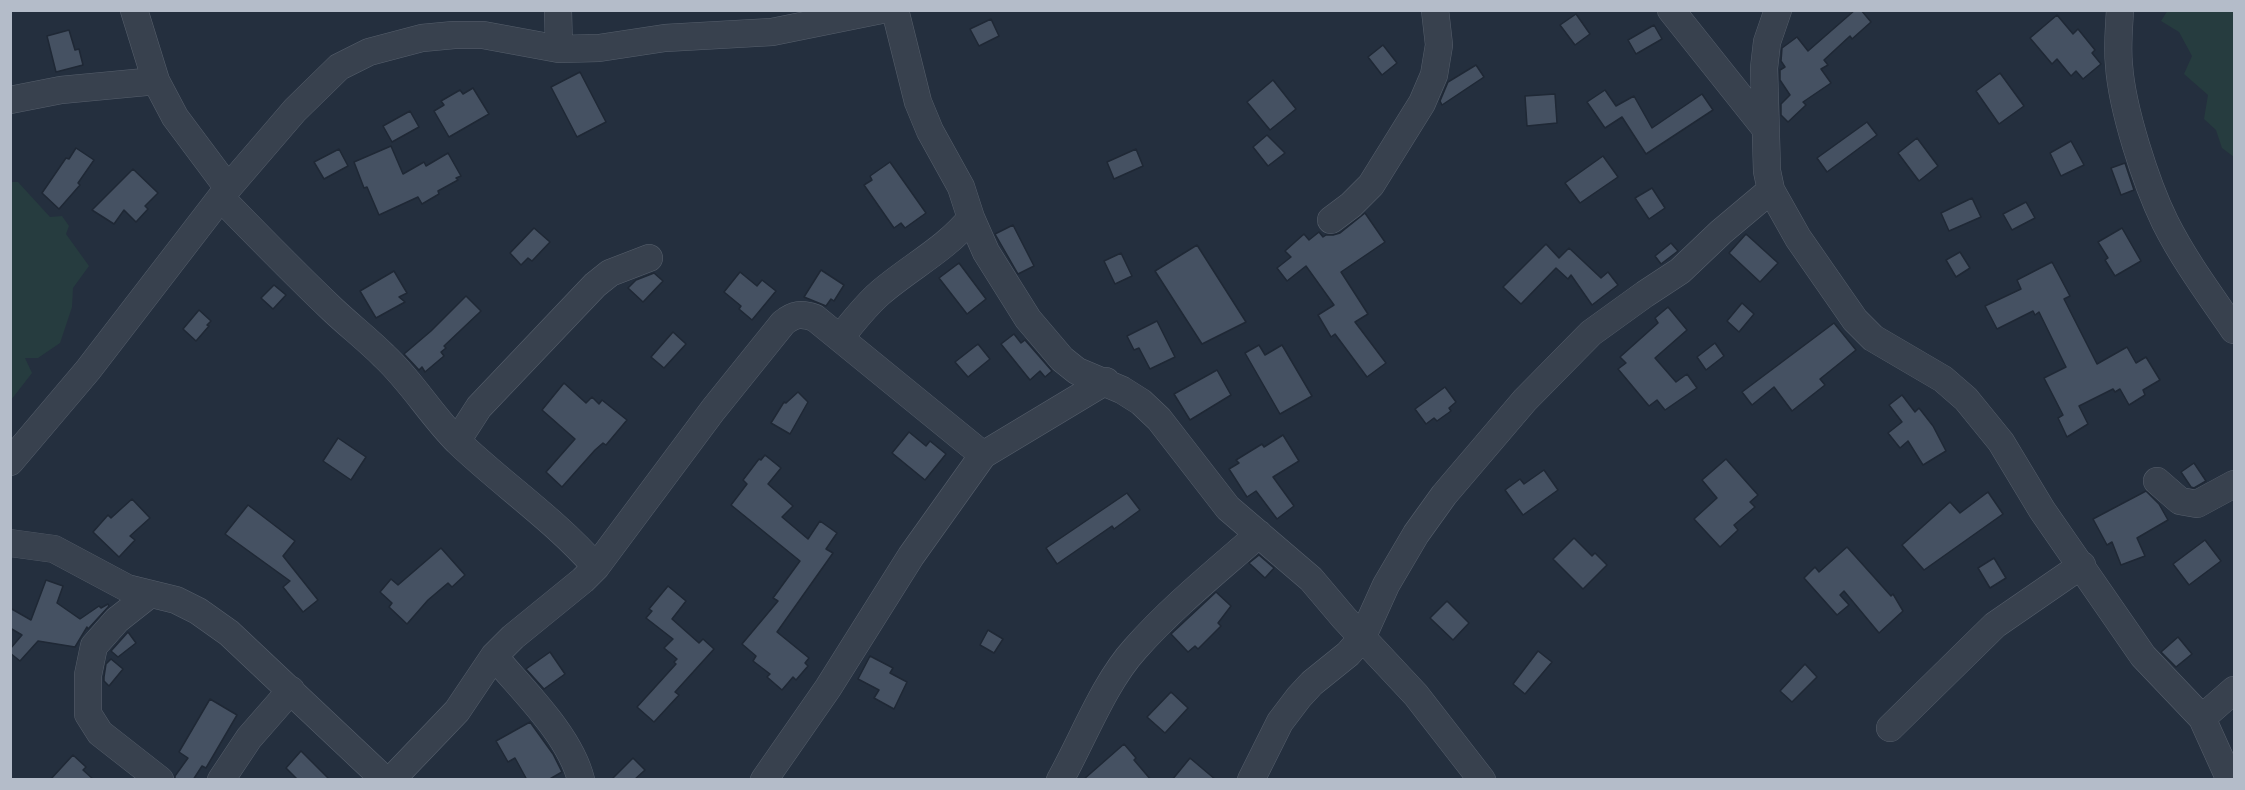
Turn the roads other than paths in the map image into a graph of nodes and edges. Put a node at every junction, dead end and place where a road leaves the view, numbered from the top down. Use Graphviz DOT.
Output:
graph roads {
  1 [pos="134,10"];
  2 [pos="558,10"];
  3 [pos="881,10"];
  4 [pos="895,10"];
  5 [pos="1435,10"];
  6 [pos="1671,10"];
  7 [pos="1778,10"];
  8 [pos="2120,10"];
  9 [pos="559,49"];
  10 [pos="156,81"];
  11 [pos="10,100"];
  12 [pos="1765,128"];
  13 [pos="1771,190"];
  14 [pos="225,193"];
  15 [pos="971,218"];
  16 [pos="1331,220"];
  17 [pos="649,258"];
  18 [pos="2235,330"];
  19 [pos="840,338"];
  20 [pos="1106,381"];
  21 [pos="458,441"];
  22 [pos="983,455"];
  23 [pos="10,462"];
  24 [pos="2157,481"];
  25 [pos="2235,484"];
  26 [pos="1259,534"];
  27 [pos="10,543"];
  28 [pos="2082,566"];
  29 [pos="596,567"];
  30 [pos="150,594"];
  31 [pos="1362,638"];
  32 [pos="494,656"];
  33 [pos="291,690"];
  34 [pos="2235,690"];
  35 [pos="2202,718"];
  36 [pos="1890,728"];
  37 [pos="160,780"];
  38 [pos="221,780"];
  39 [pos="385,780"];
  40 [pos="391,780"];
  41 [pos="581,780"];
  42 [pos="764,780"];
  43 [pos="1060,780"];
  44 [pos="1251,780"];
  45 [pos="1482,780"];
  46 [pos="2230,780"];
  1 -- 10 [label="street"];
  2 -- 9 [label="street"];
  3 -- 9 [label="street"];
  4 -- 15 [label="street"];
  5 -- 16 [label="street"];
  6 -- 12 [label="street"];
  7 -- 12 [label="street"];
  8 -- 18 [label="street"];
  9 -- 14 [label="street"];
  10 -- 11 [label="street"];
  10 -- 14 [label="street"];
  12 -- 13 [label="street"];
  13 -- 28 [label="street"];
  13 -- 31 [label="street"];
  14 -- 21 [label="street"];
  14 -- 23 [label="street"];
  15 -- 19 [label="street"];
  15 -- 20 [label="street"];
  17 -- 21 [label="street"];
  19 -- 22 [label="street"];
  19 -- 29 [label="street"];
  20 -- 22 [label="street"];
  20 -- 26 [label="street"];
  21 -- 29 [label="street"];
  22 -- 42 [label="street"];
  24 -- 25 [label="street"];
  26 -- 31 [label="street"];
  26 -- 43 [label="street"];
  27 -- 30 [label="street"];
  28 -- 35 [label="street"];
  28 -- 36 [label="street"];
  29 -- 32 [label="street"];
  30 -- 33 [label="street"];
  30 -- 37 [label="street"];
  31 -- 44 [label="street"];
  31 -- 45 [label="street"];
  32 -- 40 [label="street"];
  32 -- 41 [label="street"];
  33 -- 38 [label="street"];
  33 -- 39 [label="street"];
  34 -- 35 [label="street"];
  35 -- 46 [label="street"];
}
